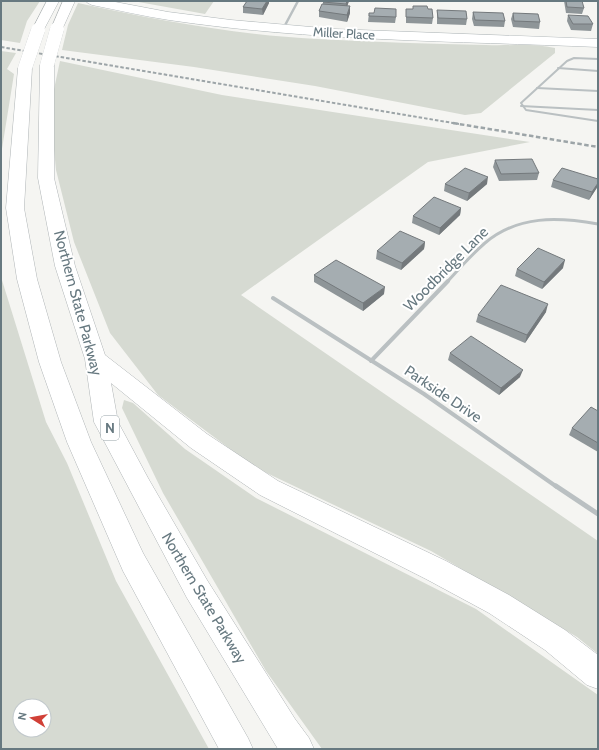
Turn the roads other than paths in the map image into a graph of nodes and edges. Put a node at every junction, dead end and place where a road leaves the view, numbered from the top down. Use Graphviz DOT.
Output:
graph roads {
  1 [pos="92,1"];
  2 [pos="298,1"];
  3 [pos="50,5"];
  4 [pos="67,5"];
  5 [pos="283,29"];
  6 [pos="598,43"];
  7 [pos="598,59"];
  8 [pos="36,67"];
  9 [pos="558,68"];
  10 [pos="598,71"];
  11 [pos="537,88"];
  12 [pos="598,91"];
  13 [pos="521,106"];
  14 [pos="598,110"];
  15 [pos="598,121"];
  16 [pos="598,224"];
  17 [pos="273,298"];
  18 [pos="96,359"];
  19 [pos="371,361"];
  20 [pos="598,514"];
  21 [pos="598,674"];
  22 [pos="237,749"];
  23 [pos="298,749"];
  1 -- 5 [label="main road, Miller Place"];
  2 -- 5 [label="street"];
  3 -- 8 [label="main road, Northern State Parkway / N, bridge"];
  4 -- 8 [label="main road, Northern State Parkway / N, bridge"];
  5 -- 6 [label="main road, Miller Place"];
  7 -- 9 [label="lane"];
  8 -- 18 [label="main road, Northern State Parkway / N"];
  8 -- 22 [label="main road, Northern State Parkway / N"];
  9 -- 10 [label="lane"];
  9 -- 11 [label="lane"];
  11 -- 12 [label="lane"];
  11 -- 13 [label="lane"];
  13 -- 14 [label="lane"];
  13 -- 15 [label="lane"];
  16 -- 19 [label="street, Woodbridge Lane"];
  17 -- 19 [label="street, Parkside Drive"];
  18 -- 21 [label="main road"];
  18 -- 23 [label="main road, Northern State Parkway / N"];
  19 -- 20 [label="street, Parkside Drive"];
}
